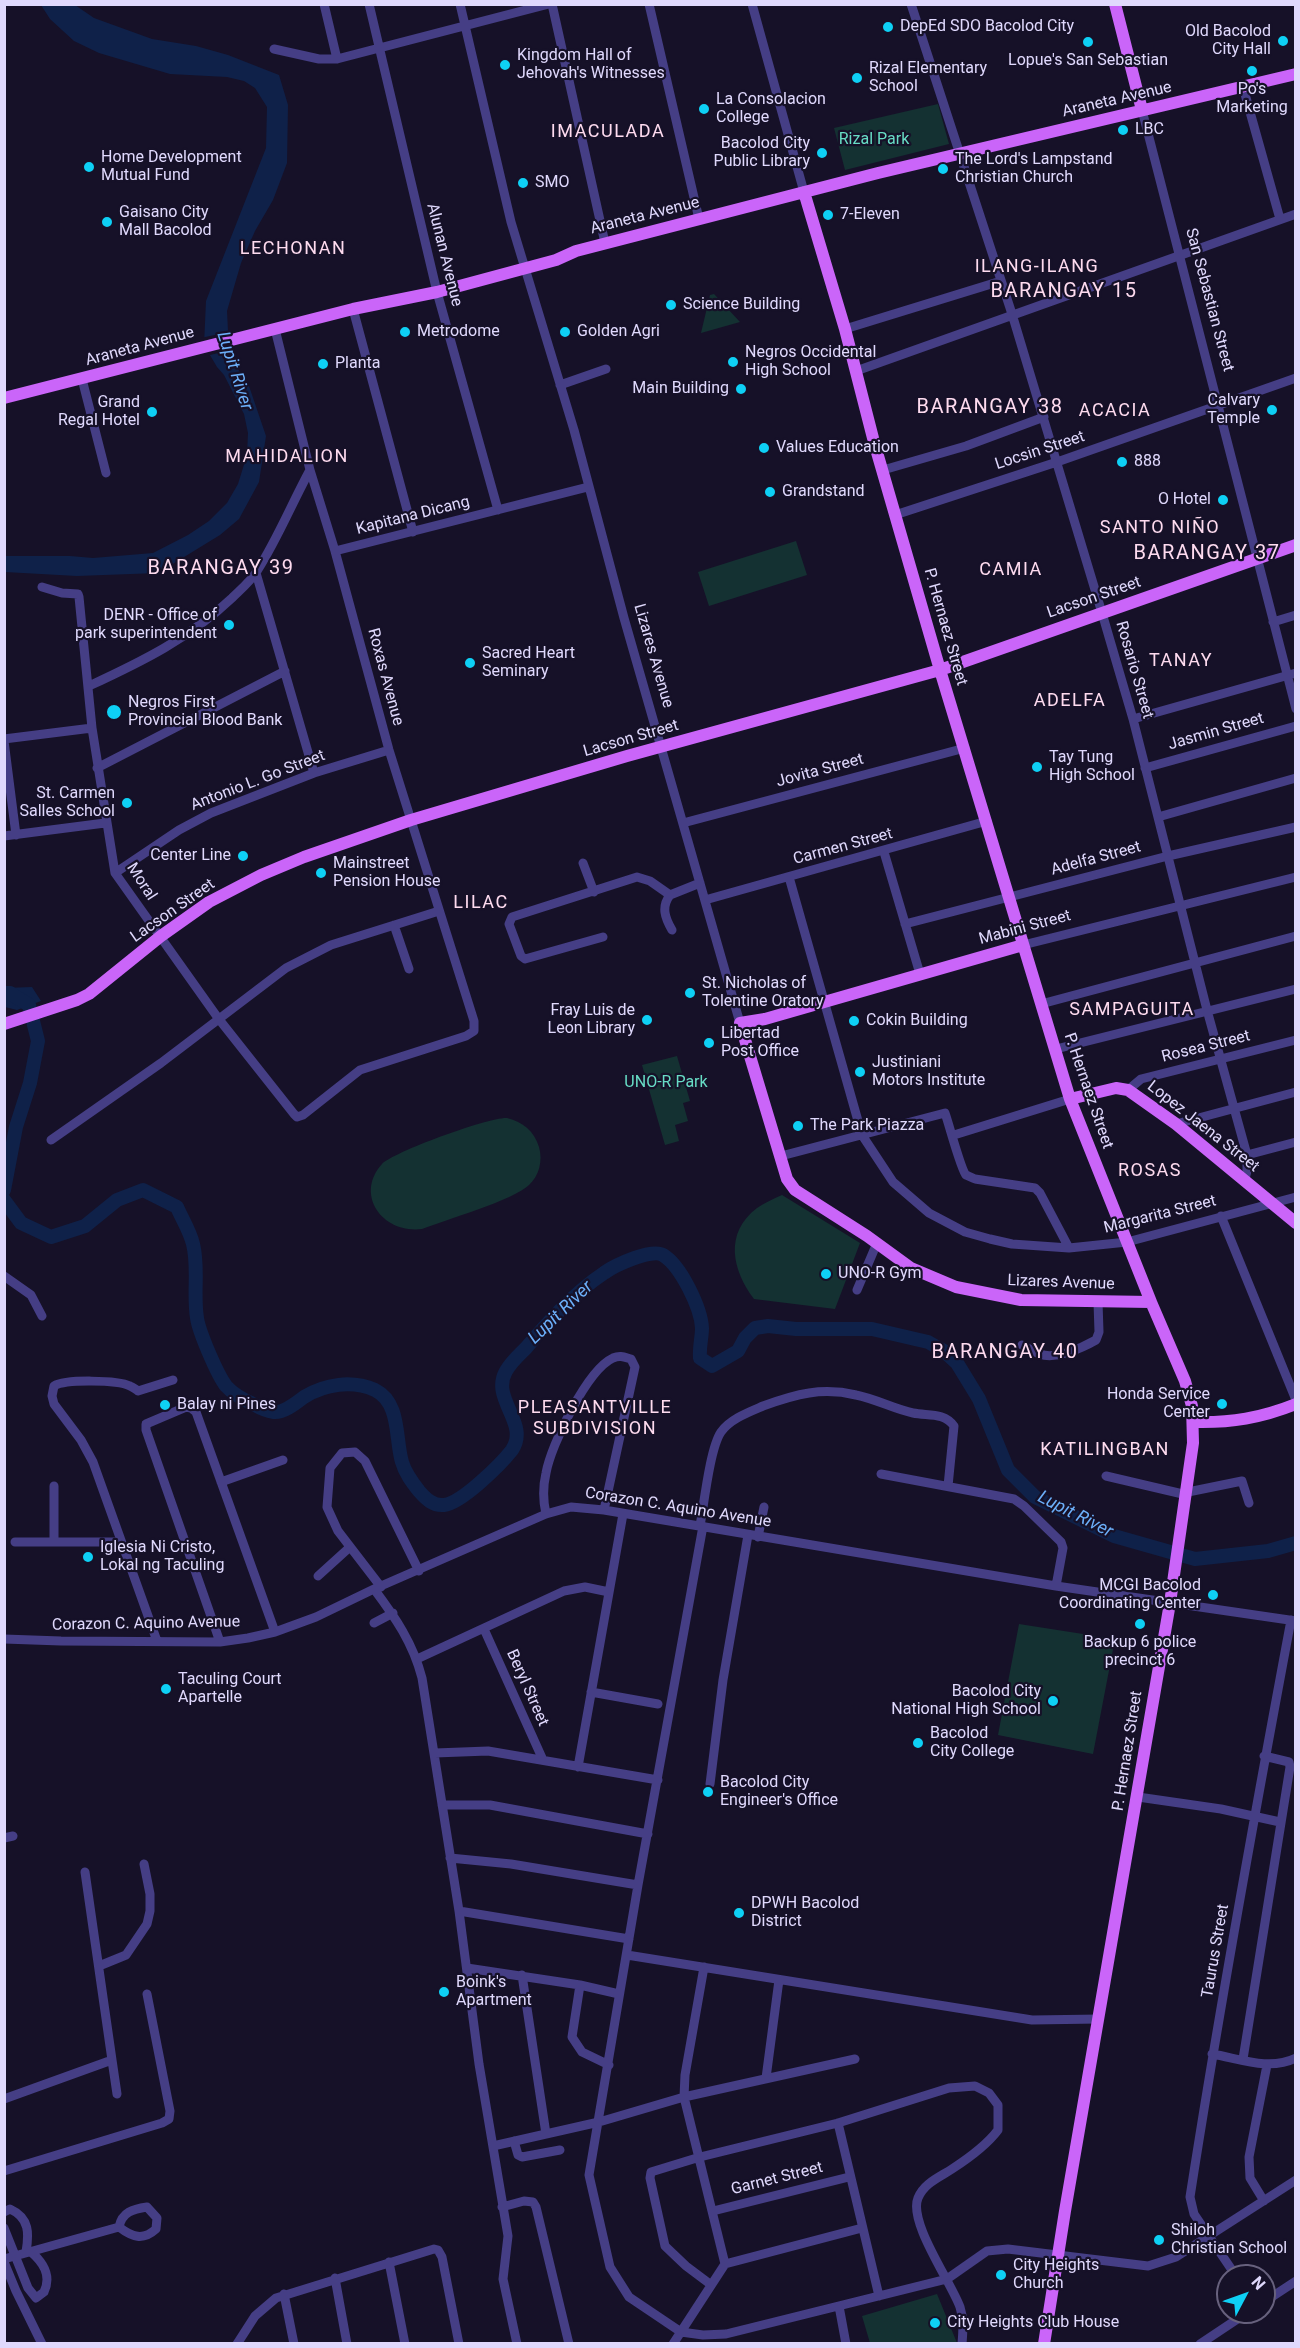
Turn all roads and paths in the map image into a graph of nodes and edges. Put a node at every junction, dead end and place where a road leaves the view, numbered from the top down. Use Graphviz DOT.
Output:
graph roads {
  1 [pos="324,4"];
  2 [pos="369,4"];
  3 [pos="460,4"];
  4 [pos="550,4"];
  5 [pos="649,4"];
  6 [pos="752,4"];
  7 [pos="911,4"];
  8 [pos="1114,4"];
  9 [pos="465,26"];
  10 [pos="379,48"];
  11 [pos="274,50"];
  12 [pos="337,59"];
  13 [pos="1296,74"];
  14 [pos="1243,87"];
  15 [pos="1142,110"];
  16 [pos="960,153"];
  17 [pos="804,192"];
  18 [pos="1296,214"];
  19 [pos="699,219"];
  20 [pos="1280,219"];
  21 [pos="605,243"];
  22 [pos="1180,255"];
  23 [pos="525,269"];
  24 [pos="1000,281"];
  25 [pos="437,292"];
  26 [pos="354,309"];
  27 [pos="1012,314"];
  28 [pos="274,329"];
  29 [pos="845,329"];
  30 [pos="606,369"];
  31 [pos="856,371"];
  32 [pos="1296,378"];
  33 [pos="82,379"];
  34 [pos="560,385"];
  35 [pos="4,398"];
  36 [pos="1219,405"];
  37 [pos="1044,417"];
  38 [pos="1057,462"];
  39 [pos="310,470"];
  40 [pos="883,470"];
  41 [pos="106,473"];
  42 [pos="588,487"];
  43 [pos="498,510"];
  44 [pos="895,515"];
  45 [pos="413,532"];
  46 [pos="1296,545"];
  47 [pos="335,551"];
  48 [pos="1256,559"];
  49 [pos="256,573"];
  50 [pos="42,587"];
  51 [pos="1102,613"];
  52 [pos="1296,615"];
  53 [pos="1273,622"];
  54 [pos="940,670"];
  55 [pos="285,671"];
  56 [pos="1291,674"];
  57 [pos="88,686"];
  58 [pos="1296,709"];
  59 [pos="1133,719"];
  60 [pos="1296,726"];
  61 [pos="92,728"];
  62 [pos="4,740"];
  63 [pos="662,747"];
  64 [pos="965,748"];
  65 [pos="390,750"];
  66 [pos="97,768"];
  67 [pos="1145,768"];
  68 [pos="314,773"];
  69 [pos="1296,778"];
  70 [pos="1158,817"];
  71 [pos="411,820"];
  72 [pos="987,821"];
  73 [pos="105,823"];
  74 [pos="683,823"];
  75 [pos="1296,827"];
  76 [pos="16,835"];
  77 [pos="4,837"];
  78 [pos="884,852"];
  79 [pos="1168,856"];
  80 [pos="583,862"];
  81 [pos="115,873"];
  82 [pos="789,877"];
  83 [pos="1296,877"];
  84 [pos="700,883"];
  85 [pos="594,892"];
  86 [pos="670,895"];
  87 [pos="1010,898"];
  88 [pos="705,900"];
  89 [pos="1182,906"];
  90 [pos="439,911"];
  91 [pos="905,924"];
  92 [pos="394,925"];
  93 [pos="672,930"];
  94 [pos="161,936"];
  95 [pos="1296,936"];
  96 [pos="603,937"];
  97 [pos="1023,945"];
  98 [pos="1197,963"];
  99 [pos="409,969"];
  100 [pos="920,974"];
  101 [pos="1296,989"];
  102 [pos="824,1001"];
  103 [pos="1041,1004"];
  104 [pos="1207,1010"];
  105 [pos="218,1018"];
  106 [pos="765,1019"];
  107 [pos="740,1023"];
  108 [pos="4,1024"];
  109 [pos="745,1038"];
  110 [pos="1296,1040"];
  111 [pos="1056,1049"];
  112 [pos="1222,1058"];
  113 [pos="1128,1090"];
  114 [pos="1296,1092"];
  115 [pos="1070,1099"];
  116 [pos="1235,1108"];
  117 [pos="297,1117"];
  118 [pos="1176,1124"];
  119 [pos="862,1135"];
  120 [pos="954,1135"];
  121 [pos="51,1140"];
  122 [pos="1296,1143"];
  123 [pos="1247,1155"];
  124 [pos="781,1156"];
  125 [pos="1245,1179"];
  126 [pos="1296,1197"];
  127 [pos="1272,1204"];
  128 [pos="1221,1216"];
  129 [pos="1296,1223"];
  130 [pos="1127,1242"];
  131 [pos="877,1244"];
  132 [pos="1069,1248"];
  133 [pos="4,1276"];
  134 [pos="857,1290"];
  135 [pos="1098,1302"];
  136 [pos="1151,1302"];
  137 [pos="42,1316"];
  138 [pos="1022,1345"];
  139 [pos="173,1380"];
  140 [pos="1296,1402"];
  141 [pos="1194,1422"];
  142 [pos="283,1460"];
  143 [pos="881,1474"];
  144 [pos="1106,1476"];
  145 [pos="221,1482"];
  146 [pos="54,1486"];
  147 [pos="948,1486"];
  148 [pos="1187,1494"];
  149 [pos="1249,1503"];
  150 [pos="764,1507"];
  151 [pos="604,1510"];
  152 [pos="546,1514"];
  153 [pos="623,1514"];
  154 [pos="702,1526"];
  155 [pos="753,1536"];
  156 [pos="15,1542"];
  157 [pos="54,1542"];
  158 [pos="120,1542"];
  159 [pos="350,1547"];
  160 [pos="419,1571"];
  161 [pos="318,1576"];
  162 [pos="1056,1586"];
  163 [pos="377,1588"];
  164 [pos="609,1592"];
  165 [pos="1170,1603"];
  166 [pos="393,1613"];
  167 [pos="1293,1621"];
  168 [pos="374,1623"];
  169 [pos="484,1629"];
  170 [pos="275,1632"];
  171 [pos="4,1639"];
  172 [pos="157,1641"];
  173 [pos="220,1641"];
  174 [pos="417,1659"];
  175 [pos="591,1692"];
  176 [pos="658,1704"];
  177 [pos="435,1754"];
  178 [pos="1264,1756"];
  179 [pos="543,1760"];
  180 [pos="578,1767"];
  181 [pos="658,1780"];
  182 [pos="710,1784"];
  183 [pos="1138,1797"];
  184 [pos="442,1805"];
  185 [pos="1255,1817"];
  186 [pos="1280,1822"];
  187 [pos="648,1834"];
  188 [pos="450,1858"];
  189 [pos="144,1864"];
  190 [pos="85,1872"];
  191 [pos="638,1885"];
  192 [pos="459,1911"];
  193 [pos="629,1939"];
  194 [pos="627,1955"];
  195 [pos="99,1966"];
  196 [pos="704,1967"];
  197 [pos="467,1968"];
  198 [pos="522,1976"];
  199 [pos="779,1980"];
  200 [pos="580,1985"];
  201 [pos="147,1994"];
  202 [pos="619,1994"];
  203 [pos="1099,2019"];
  204 [pos="1212,2054"];
  205 [pos="1296,2058"];
  206 [pos="855,2059"];
  207 [pos="1244,2059"];
  208 [pos="112,2060"];
  209 [pos="609,2065"];
  210 [pos="1267,2065"];
  211 [pos="766,2078"];
  212 [pos="117,2094"];
  213 [pos="684,2097"];
  214 [pos="4,2099"];
  215 [pos="599,2122"];
  216 [pos="838,2123"];
  217 [pos="546,2134"];
  218 [pos="514,2141"];
  219 [pos="493,2146"];
  220 [pos="560,2150"];
  221 [pos="700,2157"];
  222 [pos="4,2171"];
  223 [pos="849,2177"];
  224 [pos="1296,2180"];
  225 [pos="1264,2201"];
  226 [pos="502,2207"];
  227 [pos="713,2211"];
  228 [pos="4,2212"];
  229 [pos="119,2227"];
  230 [pos="4,2228"];
  231 [pos="862,2229"];
  232 [pos="1209,2237"];
  233 [pos="28,2252"];
  234 [pos="1058,2254"];
  235 [pos="15,2256"];
  236 [pos="4,2261"];
  237 [pos="389,2262"];
  238 [pos="725,2264"];
  239 [pos="1228,2264"];
  240 [pos="335,2278"];
  241 [pos="947,2279"];
  242 [pos="1296,2281"];
  243 [pos="710,2284"];
  244 [pos="16,2291"];
  245 [pos="4,2294"];
  246 [pos="284,2294"];
  247 [pos="1276,2294"];
  248 [pos="879,2296"];
  249 [pos="839,2306"];
  250 [pos="1229,2324"];
  251 [pos="681,2331"];
  252 [pos="42,2343"];
  253 [pos="237,2343"];
  254 [pos="294,2343"];
  255 [pos="348,2343"];
  256 [pos="405,2343"];
  257 [pos="459,2343"];
  258 [pos="516,2343"];
  259 [pos="569,2343"];
  260 [pos="673,2343"];
  261 [pos="846,2343"];
  262 [pos="962,2343"];
  263 [pos="1044,2343"];
  264 [pos="1200,2343"];
  1 -- 12 [label="street"];
  2 -- 10 [label="street, Alunan Avenue"];
  3 -- 9 [label="street, Lizares Avenue"];
  4 -- 9 [label="street"];
  4 -- 21 [label="street"];
  5 -- 19 [label="street"];
  6 -- 17 [label="street, P. Hernaez Street"];
  7 -- 16 [label="street, Rosario Street"];
  8 -- 15 [label="main road, San Sebastian Street"];
  9 -- 10 [label="street"];
  9 -- 23 [label="street, Lizares Avenue"];
  10 -- 12 [label="street"];
  10 -- 25 [label="street, Alunan Avenue"];
  11 -- 12 [label="street"];
  13 -- 14 [label="main road, Araneta Avenue"];
  14 -- 15 [label="main road, Araneta Avenue"];
  14 -- 20 [label="street"];
  15 -- 16 [label="main road, Araneta Avenue"];
  15 -- 22 [label="street, San Sebastian Street"];
  16 -- 17 [label="main road, Araneta Avenue"];
  16 -- 24 [label="street, Rosario Street"];
  17 -- 19 [label="main road, Araneta Avenue"];
  17 -- 29 [label="main road, P. Hernaez Street"];
  18 -- 20 [label="street"];
  19 -- 21 [label="main road, Araneta Avenue"];
  20 -- 22 [label="street"];
  21 -- 23 [label="main road, Araneta Avenue"];
  22 -- 27 [label="street"];
  22 -- 36 [label="street, San Sebastian Street"];
  23 -- 25 [label="main road, Araneta Avenue"];
  23 -- 34 [label="street, Lizares Avenue"];
  24 -- 27 [label="street, Rosario Street"];
  24 -- 29 [label="street"];
  25 -- 26 [label="main road, Araneta Avenue"];
  25 -- 43 [label="street, Alunan Avenue"];
  26 -- 28 [label="main road, Araneta Avenue"];
  26 -- 45 [label="street"];
  27 -- 31 [label="street"];
  27 -- 37 [label="street, Rosario Street"];
  28 -- 33 [label="main road, Araneta Avenue"];
  28 -- 39 [label="street, Roxas Avenue"];
  29 -- 31 [label="main road, P. Hernaez Street"];
  30 -- 34 [label="street"];
  31 -- 40 [label="main road, P. Hernaez Street"];
  32 -- 36 [label="street, Locsin Street"];
  33 -- 35 [label="main road, Araneta Avenue"];
  33 -- 41 [label="street"];
  34 -- 42 [label="street, Lizares Avenue"];
  36 -- 38 [label="street, Locsin Street"];
  36 -- 48 [label="street, San Sebastian Street"];
  37 -- 38 [label="street, Rosario Street"];
  37 -- 40 [label="street"];
  38 -- 44 [label="street, Locsin Street"];
  38 -- 51 [label="street, Rosario Street"];
  39 -- 47 [label="street, Roxas Avenue"];
  39 -- 49 [label="street"];
  40 -- 44 [label="main road, P. Hernaez Street"];
  42 -- 43 [label="street, Kapitana Dicang"];
  42 -- 63 [label="street, Lizares Avenue"];
  43 -- 45 [label="street, Kapitana Dicang"];
  44 -- 54 [label="main road, P. Hernaez Street"];
  45 -- 47 [label="street, Kapitana Dicang"];
  46 -- 48 [label="main road, Lacson Street"];
  47 -- 65 [label="street, Roxas Avenue"];
  48 -- 51 [label="main road, Lacson Street"];
  48 -- 53 [label="street, San Sebastian Street"];
  49 -- 55 [label="street"];
  49 -- 57 [label="street"];
  50 -- 57 [label="street, Moral"];
  51 -- 54 [label="main road, Lacson Street"];
  51 -- 59 [label="street, Rosario Street"];
  52 -- 53 [label="street"];
  53 -- 56 [label="street, San Sebastian Street"];
  54 -- 63 [label="main road, Lacson Street"];
  54 -- 64 [label="main road, P. Hernaez Street"];
  55 -- 66 [label="street"];
  55 -- 68 [label="street"];
  56 -- 58 [label="street, San Sebastian Street"];
  56 -- 59 [label="street"];
  57 -- 61 [label="street, Moral"];
  59 -- 67 [label="street, Rosario Street"];
  60 -- 67 [label="street, Jasmin Street"];
  61 -- 62 [label="street"];
  61 -- 66 [label="street, Moral"];
  62 -- 76 [label="street"];
  63 -- 71 [label="main road, Lacson Street"];
  63 -- 74 [label="street, Lizares Avenue"];
  64 -- 72 [label="main road, P. Hernaez Street"];
  64 -- 74 [label="street, Jovita Street"];
  65 -- 68 [label="street, Antonio L. Go Street"];
  65 -- 71 [label="street, Roxas Avenue"];
  66 -- 73 [label="street, Moral"];
  67 -- 70 [label="street, Rosario Street"];
  68 -- 81 [label="street, Antonio L. Go Street"];
  69 -- 70 [label="street"];
  70 -- 79 [label="street, Rosario Street"];
  71 -- 90 [label="street, Roxas Avenue"];
  71 -- 94 [label="main road, Lacson Street"];
  72 -- 78 [label="street, Carmen Street"];
  72 -- 87 [label="main road, P. Hernaez Street"];
  73 -- 76 [label="street"];
  73 -- 81 [label="street, Moral"];
  74 -- 84 [label="street, Lizares Avenue"];
  75 -- 79 [label="street, Adelfa Street"];
  76 -- 77 [label="street"];
  78 -- 82 [label="street, Carmen Street"];
  78 -- 91 [label="street"];
  79 -- 87 [label="street, Adelfa Street"];
  79 -- 89 [label="street, Rosario Street"];
  80 -- 85 [label="street"];
  81 -- 94 [label="street, Moral"];
  82 -- 88 [label="street, Carmen Street"];
  82 -- 102 [label="street, Margarita Street"];
  83 -- 89 [label="street, Mabini Street"];
  84 -- 86 [label="street"];
  84 -- 88 [label="street, Lizares Avenue"];
  85 -- 86 [label="street"];
  85 -- 96 [label="street"];
  86 -- 93 [label="street"];
  87 -- 91 [label="street, Adelfa Street"];
  87 -- 97 [label="main road, P. Hernaez Street"];
  88 -- 107 [label="street, Lizares Avenue"];
  89 -- 97 [label="street, Mabini Street"];
  89 -- 98 [label="street, Rosario Street"];
  90 -- 92 [label="street"];
  90 -- 117 [label="street, Roxas Avenue"];
  91 -- 100 [label="street"];
  92 -- 99 [label="street"];
  92 -- 105 [label="street"];
  94 -- 105 [label="street, Moral"];
  94 -- 108 [label="main road, Lacson Street"];
  95 -- 98 [label="street"];
  97 -- 100 [label="main road, Mabini Street"];
  97 -- 103 [label="main road, P. Hernaez Street"];
  98 -- 103 [label="street"];
  98 -- 104 [label="street, Rosario Street"];
  100 -- 102 [label="main road, Mabini Street"];
  101 -- 104 [label="street"];
  102 -- 106 [label="main road, Mabini Street"];
  102 -- 119 [label="street, Margarita Street"];
  103 -- 111 [label="main road, P. Hernaez Street"];
  104 -- 111 [label="street"];
  104 -- 112 [label="street, Rosario Street"];
  105 -- 117 [label="street, Moral"];
  105 -- 121 [label="street"];
  106 -- 107 [label="main road, Mabini Street"];
  106 -- 109 [label="main road, Mabini Street"];
  107 -- 109 [label="main road, Lizares Avenue"];
  109 -- 124 [label="main road, Lizares Avenue"];
  110 -- 112 [label="street, Rosea Street"];
  111 -- 115 [label="main road, P. Hernaez Street"];
  112 -- 113 [label="street, Rosea Street"];
  112 -- 116 [label="street, Rosario Street"];
  113 -- 115 [label="main road, Lopez Jaena Street"];
  113 -- 118 [label="main road, Lopez Jaena Street"];
  114 -- 116 [label="street"];
  115 -- 120 [label="street, Lopez Jaena Street"];
  115 -- 130 [label="main road, P. Hernaez Street"];
  116 -- 118 [label="street"];
  116 -- 123 [label="street, Rosario Street"];
  118 -- 125 [label="main road, Lopez Jaena Street"];
  119 -- 120 [label="street"];
  119 -- 124 [label="street"];
  119 -- 132 [label="street, Margarita Street"];
  120 -- 132 [label="street"];
  122 -- 123 [label="street"];
  123 -- 125 [label="street, Rosario Street"];
  124 -- 131 [label="main road, Lizares Avenue"];
  125 -- 127 [label="main road, Lopez Jaena Street"];
  126 -- 127 [label="street, Margarita Street"];
  127 -- 128 [label="street, Margarita Street"];
  127 -- 129 [label="main road, Lopez Jaena Street"];
  128 -- 130 [label="street, Margarita Street"];
  128 -- 140 [label="street"];
  130 -- 132 [label="street, Margarita Street"];
  130 -- 136 [label="main road, P. Hernaez Street"];
  131 -- 134 [label="street"];
  131 -- 135 [label="main road, Lizares Avenue"];
  133 -- 137 [label="street"];
  135 -- 136 [label="main road, Lizares Avenue"];
  135 -- 138 [label="street"];
  136 -- 141 [label="main road, P. Hernaez Street"];
  139 -- 158 [label="street"];
  140 -- 141 [label="main road"];
  141 -- 148 [label="main road, P. Hernaez Street"];
  142 -- 145 [label="street"];
  143 -- 147 [label="street"];
  144 -- 148 [label="street"];
  145 -- 170 [label="street"];
  145 -- 173 [label="street"];
  146 -- 157 [label="street"];
  147 -- 154 [label="street"];
  147 -- 162 [label="street"];
  148 -- 149 [label="street"];
  148 -- 165 [label="main road, P. Hernaez Street"];
  150 -- 155 [label="street"];
  151 -- 152 [label="street, Corazon C. Aquino Avenue"];
  151 -- 152 [label="street"];
  151 -- 153 [label="street, Corazon C. Aquino Avenue"];
  152 -- 160 [label="street, Corazon C. Aquino Avenue"];
  153 -- 154 [label="street, Corazon C. Aquino Avenue"];
  153 -- 164 [label="street"];
  154 -- 155 [label="street, Corazon C. Aquino Avenue"];
  154 -- 181 [label="street"];
  155 -- 162 [label="street, Corazon C. Aquino Avenue"];
  155 -- 182 [label="street"];
  156 -- 157 [label="street"];
  157 -- 158 [label="street"];
  158 -- 172 [label="street"];
  159 -- 160 [label="street"];
  159 -- 161 [label="street"];
  159 -- 163 [label="street"];
  160 -- 163 [label="street, Corazon C. Aquino Avenue"];
  162 -- 165 [label="street, Corazon C. Aquino Avenue"];
  163 -- 166 [label="street"];
  163 -- 170 [label="street, Corazon C. Aquino Avenue"];
  164 -- 169 [label="street"];
  164 -- 175 [label="street"];
  165 -- 167 [label="street, Corazon C. Aquino Avenue"];
  165 -- 183 [label="main road, P. Hernaez Street"];
  166 -- 168 [label="street"];
  166 -- 174 [label="street"];
  167 -- 178 [label="street, Taurus Street"];
  169 -- 174 [label="street"];
  169 -- 179 [label="street, Beryl Street"];
  170 -- 173 [label="street, Corazon C. Aquino Avenue"];
  171 -- 172 [label="street, Corazon C. Aquino Avenue"];
  172 -- 173 [label="street, Corazon C. Aquino Avenue"];
  174 -- 177 [label="street"];
  175 -- 176 [label="street"];
  175 -- 180 [label="street"];
  177 -- 179 [label="street"];
  177 -- 184 [label="street"];
  178 -- 185 [label="street, Taurus Street"];
  178 -- 186 [label="street"];
  179 -- 180 [label="street"];
  180 -- 181 [label="street"];
  181 -- 187 [label="street"];
  183 -- 185 [label="street"];
  183 -- 203 [label="main road, P. Hernaez Street"];
  184 -- 187 [label="street"];
  184 -- 188 [label="street"];
  185 -- 186 [label="street"];
  185 -- 204 [label="street, Taurus Street"];
  186 -- 207 [label="street"];
  187 -- 191 [label="street"];
  188 -- 191 [label="street"];
  188 -- 192 [label="street"];
  189 -- 195 [label="street"];
  190 -- 195 [label="street"];
  191 -- 193 [label="street"];
  192 -- 193 [label="street"];
  192 -- 197 [label="street"];
  193 -- 194 [label="street"];
  194 -- 196 [label="street"];
  194 -- 202 [label="street"];
  195 -- 208 [label="street"];
  196 -- 199 [label="street"];
  196 -- 213 [label="street"];
  197 -- 198 [label="street"];
  197 -- 219 [label="street"];
  198 -- 200 [label="street"];
  198 -- 217 [label="street"];
  199 -- 203 [label="street"];
  199 -- 211 [label="street"];
  200 -- 202 [label="street"];
  200 -- 209 [label="street"];
  201 -- 222 [label="street"];
  202 -- 209 [label="street"];
  203 -- 234 [label="main road, P. Hernaez Street"];
  204 -- 207 [label="street"];
  204 -- 232 [label="street, Taurus Street"];
  205 -- 210 [label="street"];
  206 -- 211 [label="street"];
  207 -- 210 [label="street"];
  208 -- 212 [label="street"];
  208 -- 214 [label="street"];
  209 -- 215 [label="street"];
  210 -- 225 [label="street"];
  211 -- 213 [label="street"];
  213 -- 215 [label="street"];
  213 -- 221 [label="street"];
  215 -- 217 [label="street"];
  215 -- 251 [label="street"];
  216 -- 221 [label="street"];
  216 -- 223 [label="street"];
  216 -- 241 [label="street"];
  217 -- 218 [label="street"];
  218 -- 219 [label="street"];
  218 -- 220 [label="street"];
  219 -- 226 [label="street"];
  221 -- 227 [label="street"];
  221 -- 243 [label="street"];
  223 -- 227 [label="street, Garnet Street"];
  223 -- 231 [label="street"];
  224 -- 225 [label="street"];
  225 -- 232 [label="street"];
  226 -- 258 [label="street"];
  226 -- 259 [label="street"];
  227 -- 238 [label="street"];
  228 -- 233 [label="street"];
  229 -- 233 [label="street"];
  230 -- 235 [label="street"];
  231 -- 238 [label="street"];
  231 -- 248 [label="street"];
  232 -- 234 [label="street"];
  232 -- 239 [label="street, Taurus Street"];
  233 -- 235 [label="street"];
  233 -- 235 [label="street"];
  234 -- 241 [label="street"];
  234 -- 263 [label="main road, P. Hernaez Street"];
  235 -- 236 [label="street"];
  236 -- 244 [label="street"];
  237 -- 240 [label="street"];
  237 -- 256 [label="street"];
  237 -- 257 [label="street"];
  238 -- 243 [label="street"];
  240 -- 246 [label="street"];
  240 -- 255 [label="street"];
  241 -- 248 [label="street"];
  241 -- 262 [label="street"];
  242 -- 247 [label="street"];
  243 -- 251 [label="street"];
  244 -- 245 [label="street"];
  244 -- 252 [label="street"];
  246 -- 253 [label="street"];
  246 -- 254 [label="street"];
  248 -- 249 [label="street"];
  249 -- 251 [label="street"];
  249 -- 261 [label="street"];
  250 -- 264 [label="street"];
  251 -- 260 [label="street"];
}
